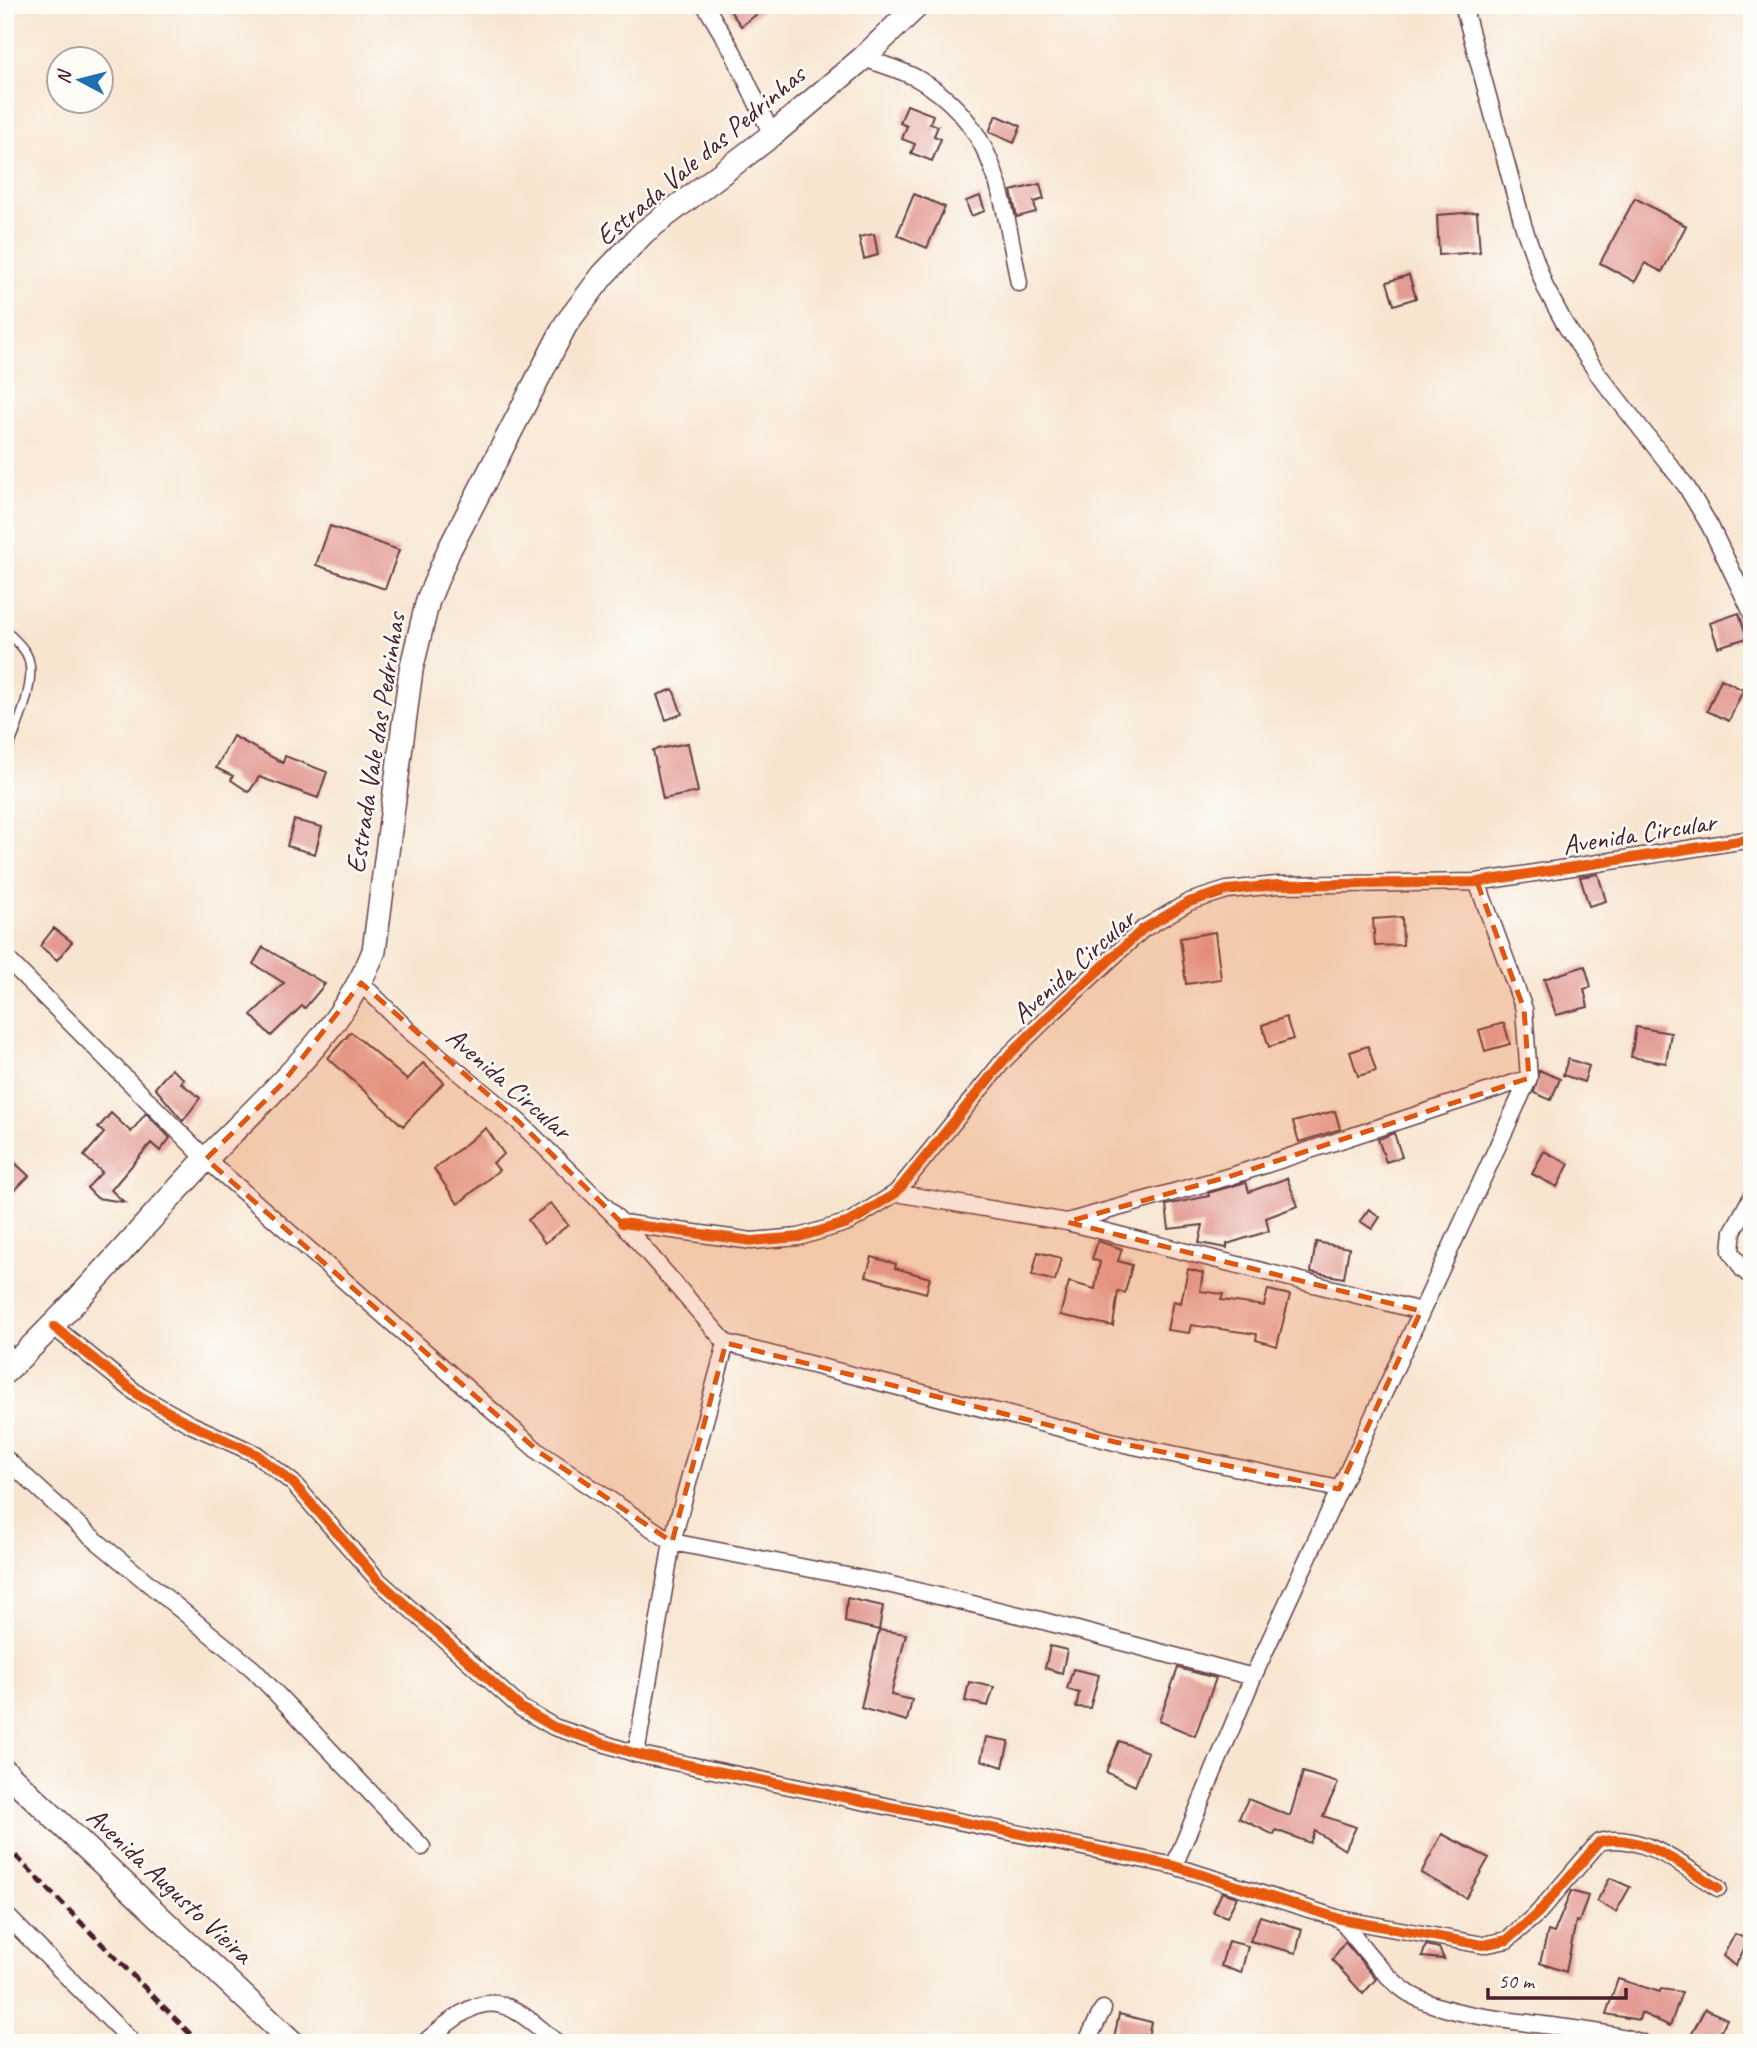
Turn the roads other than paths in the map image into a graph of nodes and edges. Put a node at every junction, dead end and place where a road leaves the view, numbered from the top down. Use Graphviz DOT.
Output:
graph roads {
  1 [pos="705,5"];
  2 [pos="918,5"];
  3 [pos="1463,5"];
  4 [pos="863,58"];
  5 [pos="772,135"];
  6 [pos="1019,284"];
  7 [pos="1752,613"];
  8 [pos="5,630"];
  9 [pos="5,757"];
  10 [pos="1752,839"];
  11 [pos="1477,882"];
  12 [pos="5,957"];
  13 [pos="361,983"];
  14 [pos="1529,1078"];
  15 [pos="206,1159"];
  16 [pos="896,1193"];
  17 [pos="1752,1196"];
  18 [pos="1067,1222"];
  19 [pos="622,1223"];
  20 [pos="1752,1277"];
  21 [pos="1421,1311"];
  22 [pos="54,1327"];
  23 [pos="726,1343"];
  24 [pos="10,1359"];
  25 [pos="5,1458"];
  26 [pos="1339,1489"];
  27 [pos="672,1542"];
  28 [pos="1253,1677"];
  29 [pos="636,1754"];
  30 [pos="5,1771"];
  31 [pos="422,1847"];
  32 [pos="1174,1866"];
  33 [pos="1718,1888"];
  34 [pos="5,1914"];
  35 [pos="1340,1919"];
  36 [pos="1103,2009"];
  37 [pos="134,2043"];
  38 [pos="293,2043"];
  39 [pos="424,2043"];
  40 [pos="557,2043"];
  41 [pos="1086,2043"];
  42 [pos="1643,2043"];
  1 -- 5 [label="street"];
  2 -- 4 [label="main road, Estrada Vale das Pedrinhas"];
  3 -- 7 [label="street"];
  4 -- 5 [label="main road, Estrada Vale das Pedrinhas"];
  4 -- 6 [label="street"];
  5 -- 13 [label="main road, Estrada Vale das Pedrinhas"];
  8 -- 9 [label="lane"];
  10 -- 11 [label="street, Avenida Circular"];
  11 -- 14 [label="street"];
  11 -- 16 [label="street, Avenida Circular"];
  12 -- 15 [label="street"];
  13 -- 15 [label="main road, Estrada Vale das Pedrinhas"];
  13 -- 19 [label="street, Avenida Circular"];
  14 -- 18 [label="street"];
  14 -- 21 [label="street"];
  15 -- 22 [label="main road, Estrada Vale das Pedrinhas"];
  15 -- 27 [label="street"];
  16 -- 18 [label="street"];
  16 -- 19 [label="street, Avenida Circular"];
  17 -- 20 [label="street"];
  18 -- 21 [label="street"];
  19 -- 23 [label="street, Avenida Circular"];
  21 -- 26 [label="street"];
  22 -- 24 [label="main road, Estrada Vale das Pedrinhas"];
  22 -- 29 [label="street"];
  23 -- 26 [label="street"];
  23 -- 27 [label="street"];
  25 -- 31 [label="street"];
  26 -- 28 [label="street"];
  27 -- 28 [label="street"];
  27 -- 29 [label="street"];
  28 -- 32 [label="street"];
  29 -- 32 [label="street"];
  30 -- 38 [label="main road, Avenida Augusto Vieira"];
  32 -- 35 [label="street"];
  33 -- 35 [label="street"];
  34 -- 37 [label="street"];
  35 -- 42 [label="street"];
  36 -- 41 [label="street"];
  39 -- 40 [label="street"];
}
